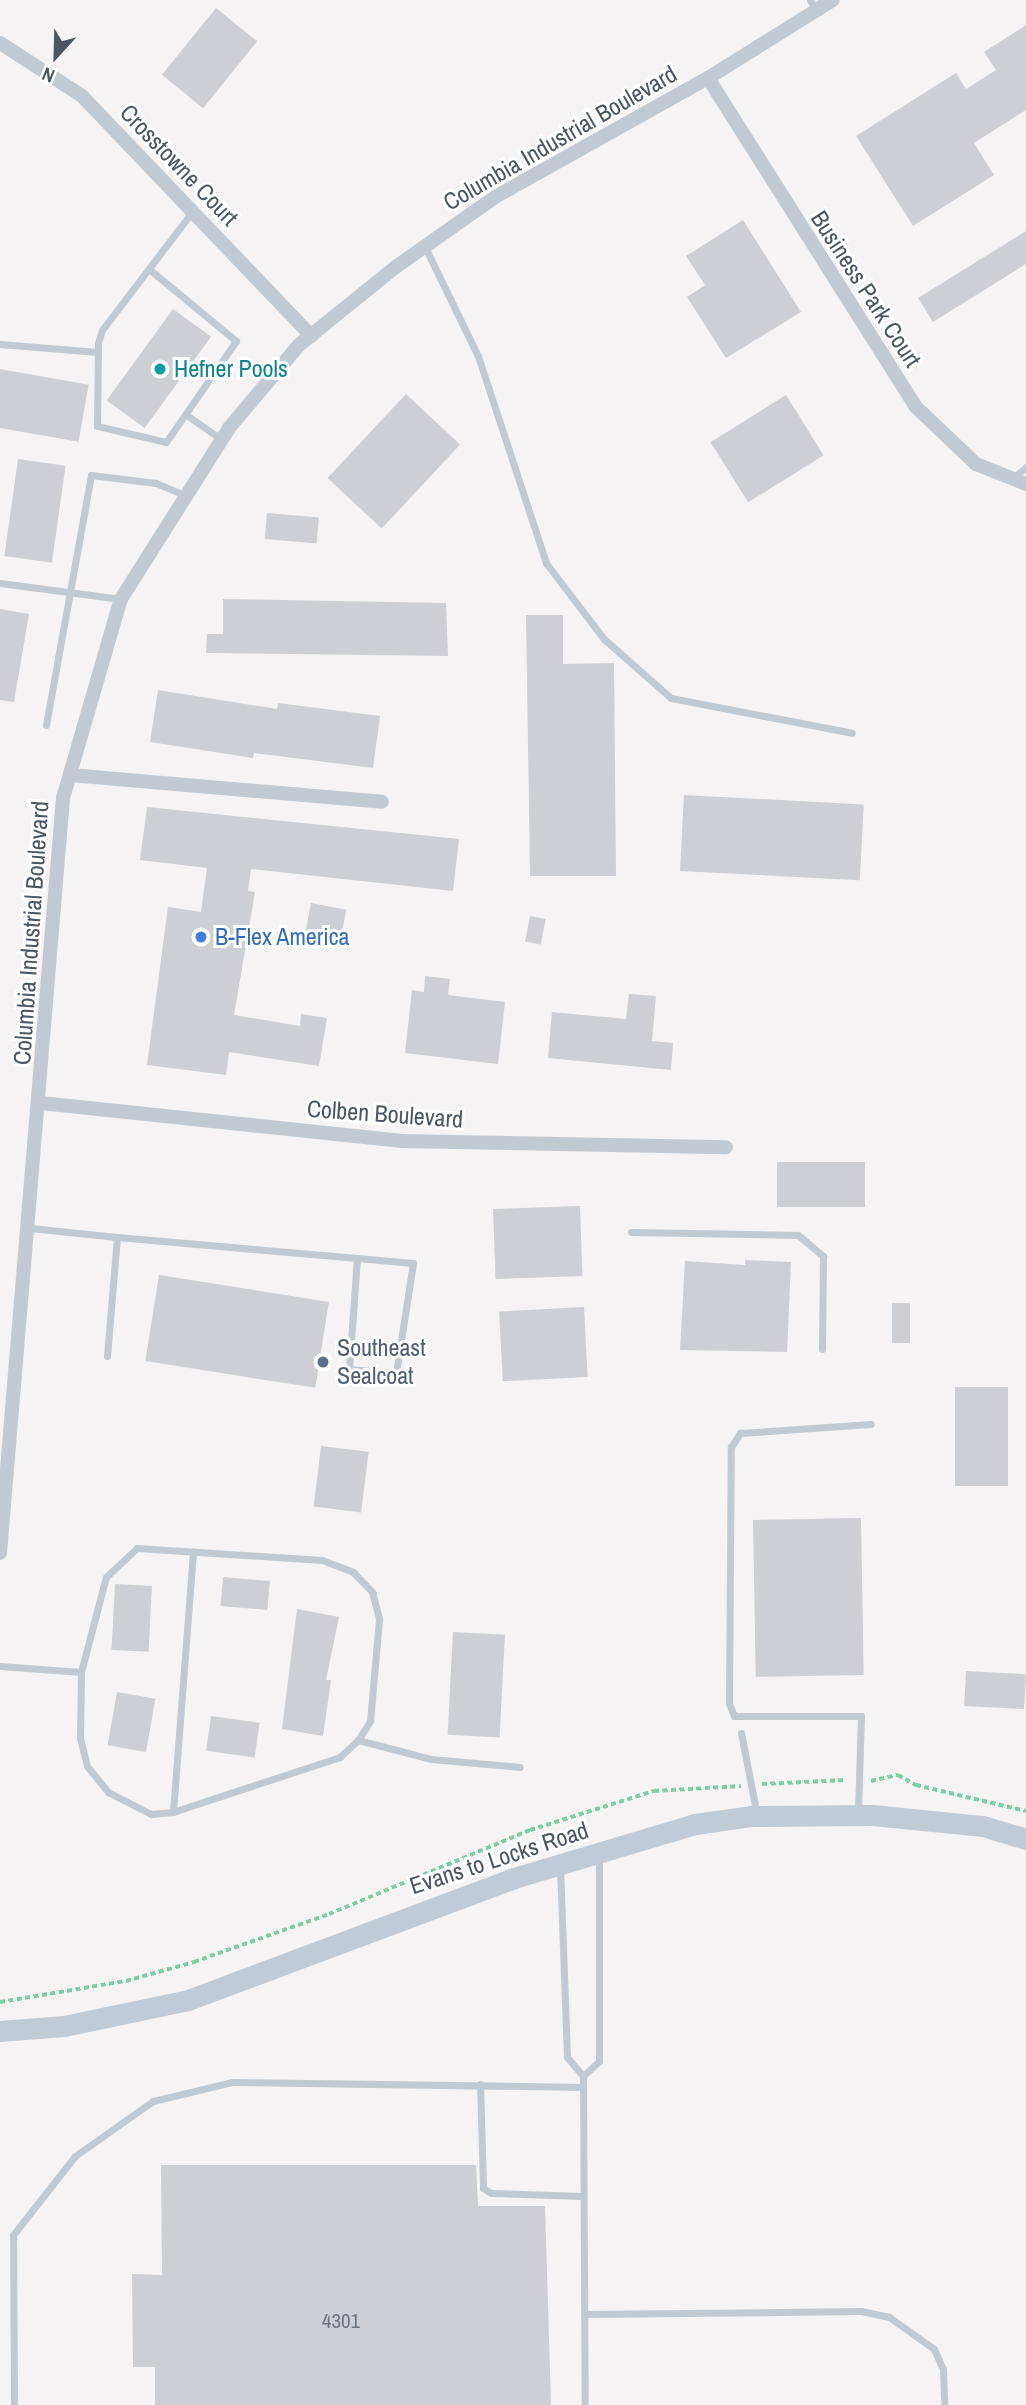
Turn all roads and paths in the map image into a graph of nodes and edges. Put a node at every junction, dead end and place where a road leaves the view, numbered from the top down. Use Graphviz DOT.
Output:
graph roads {
  1 [pos="833,0"];
  2 [pos="813,5"];
  3 [pos="0,43"];
  4 [pos="708,78"];
  5 [pos="192,211"];
  6 [pos="425,247"];
  7 [pos="149,269"];
  8 [pos="311,336"];
  9 [pos="0,344"];
  10 [pos="98,352"];
  11 [pos="188,416"];
  12 [pos="222,440"];
  13 [pos="1026,467"];
  14 [pos="1019,481"];
  15 [pos="186,496"];
  16 [pos="0,583"];
  17 [pos="69,590"];
  18 [pos="121,599"];
  19 [pos="46,725"];
  20 [pos="852,733"];
  21 [pos="70,775"];
  22 [pos="382,802"];
  23 [pos="41,1103"];
  24 [pos="726,1147"];
  25 [pos="30,1228"];
  26 [pos="631,1232"];
  27 [pos="117,1237"];
  28 [pos="357,1258"];
  29 [pos="822,1349"];
  30 [pos="107,1356"];
  31 [pos="871,1424"];
  32 [pos="1,1521"];
  33 [pos="193,1552"];
  34 [pos="0,1553"];
  35 [pos="0,1666"];
  36 [pos="81,1672"];
  37 [pos="741,1733"];
  38 [pos="358,1740"];
  39 [pos="520,1767"];
  40 [pos="844,1780"];
  41 [pos="876,1781"];
  42 [pos="771,1783"];
  43 [pos="737,1787"];
  44 [pos="1026,1811"];
  45 [pos="173,1812"];
  46 [pos="858,1815"];
  47 [pos="757,1816"];
  48 [pos="1026,1839"];
  49 [pos="599,1853"];
  50 [pos="560,1865"];
  51 [pos="0,2001"];
  52 [pos="0,2031"];
  53 [pos="583,2076"];
  54 [pos="481,2084"];
  55 [pos="583,2087"];
  56 [pos="583,2196"];
  57 [pos="585,2314"];
  58 [pos="944,2402"];
  59 [pos="14,2405"];
  60 [pos="585,2405"];
  1 -- 2 [label="street, Columbia Industrial Boulevard"];
  2 -- 4 [label="street, Columbia Industrial Boulevard"];
  3 -- 5 [label="street, Crosstowne Court"];
  4 -- 6 [label="street, Columbia Industrial Boulevard"];
  4 -- 14 [label="street, Business Park Court"];
  5 -- 7 [label="lane"];
  5 -- 8 [label="street, Crosstowne Court"];
  6 -- 8 [label="street, Columbia Industrial Boulevard"];
  6 -- 20 [label="lane"];
  7 -- 10 [label="lane"];
  7 -- 11 [label="lane"];
  8 -- 12 [label="street, Columbia Industrial Boulevard"];
  9 -- 10 [label="lane"];
  10 -- 11 [label="lane"];
  11 -- 12 [label="lane"];
  12 -- 15 [label="street, Columbia Industrial Boulevard"];
  13 -- 14 [label="lane"];
  15 -- 17 [label="lane"];
  15 -- 18 [label="street, Columbia Industrial Boulevard"];
  16 -- 17 [label="lane"];
  17 -- 18 [label="lane"];
  17 -- 19 [label="lane"];
  18 -- 21 [label="street, Columbia Industrial Boulevard"];
  21 -- 22 [label="street"];
  21 -- 23 [label="street, Columbia Industrial Boulevard"];
  23 -- 24 [label="street, Colben Boulevard"];
  23 -- 25 [label="street, Columbia Industrial Boulevard"];
  25 -- 27 [label="lane"];
  25 -- 32 [label="street, Columbia Industrial Boulevard"];
  26 -- 29 [label="lane"];
  27 -- 28 [label="lane"];
  27 -- 30 [label="lane"];
  28 -- 28 [label="lane"];
  31 -- 46 [label="lane"];
  32 -- 34 [label="street, Columbia Industrial Boulevard"];
  33 -- 36 [label="lane"];
  33 -- 38 [label="lane"];
  33 -- 45 [label="lane"];
  35 -- 36 [label="lane"];
  36 -- 45 [label="lane"];
  37 -- 47 [label="lane"];
  38 -- 39 [label="lane"];
  38 -- 45 [label="lane"];
  40 -- 42 [label="path"];
  41 -- 44 [label="path"];
  43 -- 51 [label="path"];
  46 -- 47 [label="street, Evans to Locks Road"];
  46 -- 48 [label="street, Evans to Locks Road"];
  47 -- 49 [label="street, Evans to Locks Road"];
  49 -- 50 [label="street, Evans to Locks Road"];
  49 -- 53 [label="lane"];
  50 -- 52 [label="street, Evans to Locks Road"];
  50 -- 53 [label="lane"];
  53 -- 55 [label="lane"];
  54 -- 55 [label="lane"];
  54 -- 56 [label="lane"];
  54 -- 59 [label="lane"];
  55 -- 56 [label="lane"];
  56 -- 57 [label="lane"];
  57 -- 58 [label="lane"];
  57 -- 60 [label="lane"];
}
